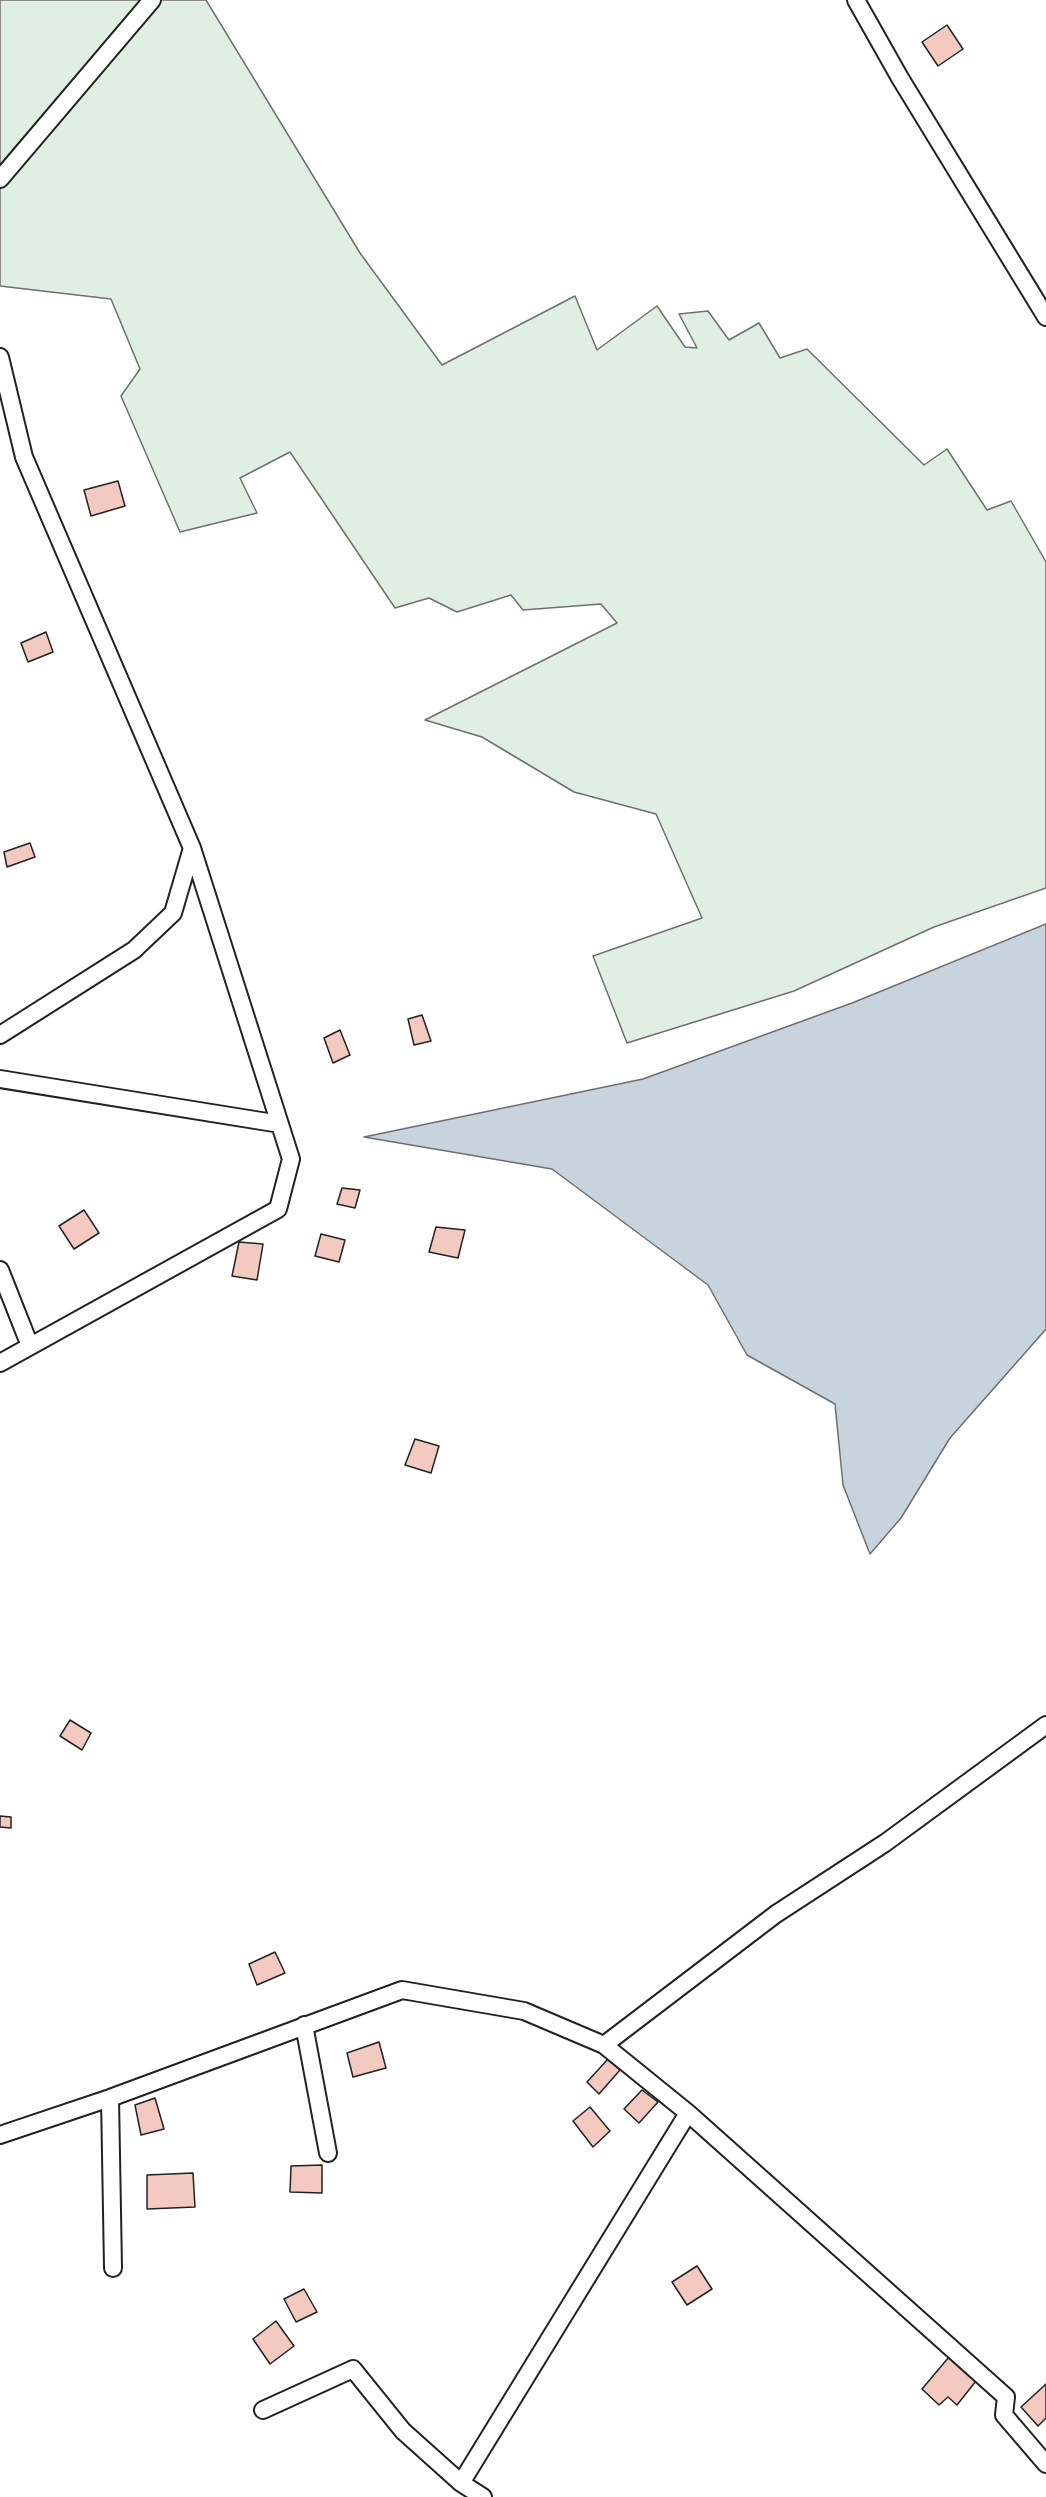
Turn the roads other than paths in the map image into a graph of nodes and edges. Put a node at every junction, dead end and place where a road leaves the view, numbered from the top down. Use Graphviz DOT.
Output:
graph roads {
  1 [pos="152,0"];
  2 [pos="856,0"];
  3 [pos="0,179"];
  4 [pos="1046,317"];
  5 [pos="0,357"];
  6 [pos="192,848"];
  7 [pos="0,1035"];
  8 [pos="0,1079"];
  9 [pos="280,1124"];
  10 [pos="0,1270"];
  11 [pos="30,1346"];
  12 [pos="0,1363"];
  13 [pos="1046,1725"];
  14 [pos="304,2025"];
  15 [pos="604,2045"];
  16 [pos="110,2097"];
  17 [pos="688,2113"];
  18 [pos="0,2135"];
  19 [pos="328,2153"];
  20 [pos="114,2268"];
  21 [pos="263,2410"];
  22 [pos="1046,2464"];
  23 [pos="461,2483"];
  24 [pos="483,2497"];
  1 -- 3 [label="street"];
  2 -- 4 [label="street"];
  5 -- 6 [label="street"];
  6 -- 7 [label="street"];
  6 -- 9 [label="street"];
  8 -- 9 [label="street"];
  9 -- 11 [label="street"];
  10 -- 11 [label="street"];
  11 -- 12 [label="street"];
  13 -- 15 [label="street"];
  14 -- 15 [label="street"];
  14 -- 16 [label="street"];
  14 -- 19 [label="street"];
  15 -- 17 [label="street"];
  16 -- 18 [label="street"];
  16 -- 20 [label="street"];
  17 -- 22 [label="street"];
  17 -- 23 [label="street"];
  21 -- 23 [label="street"];
  23 -- 24 [label="street"];
}
